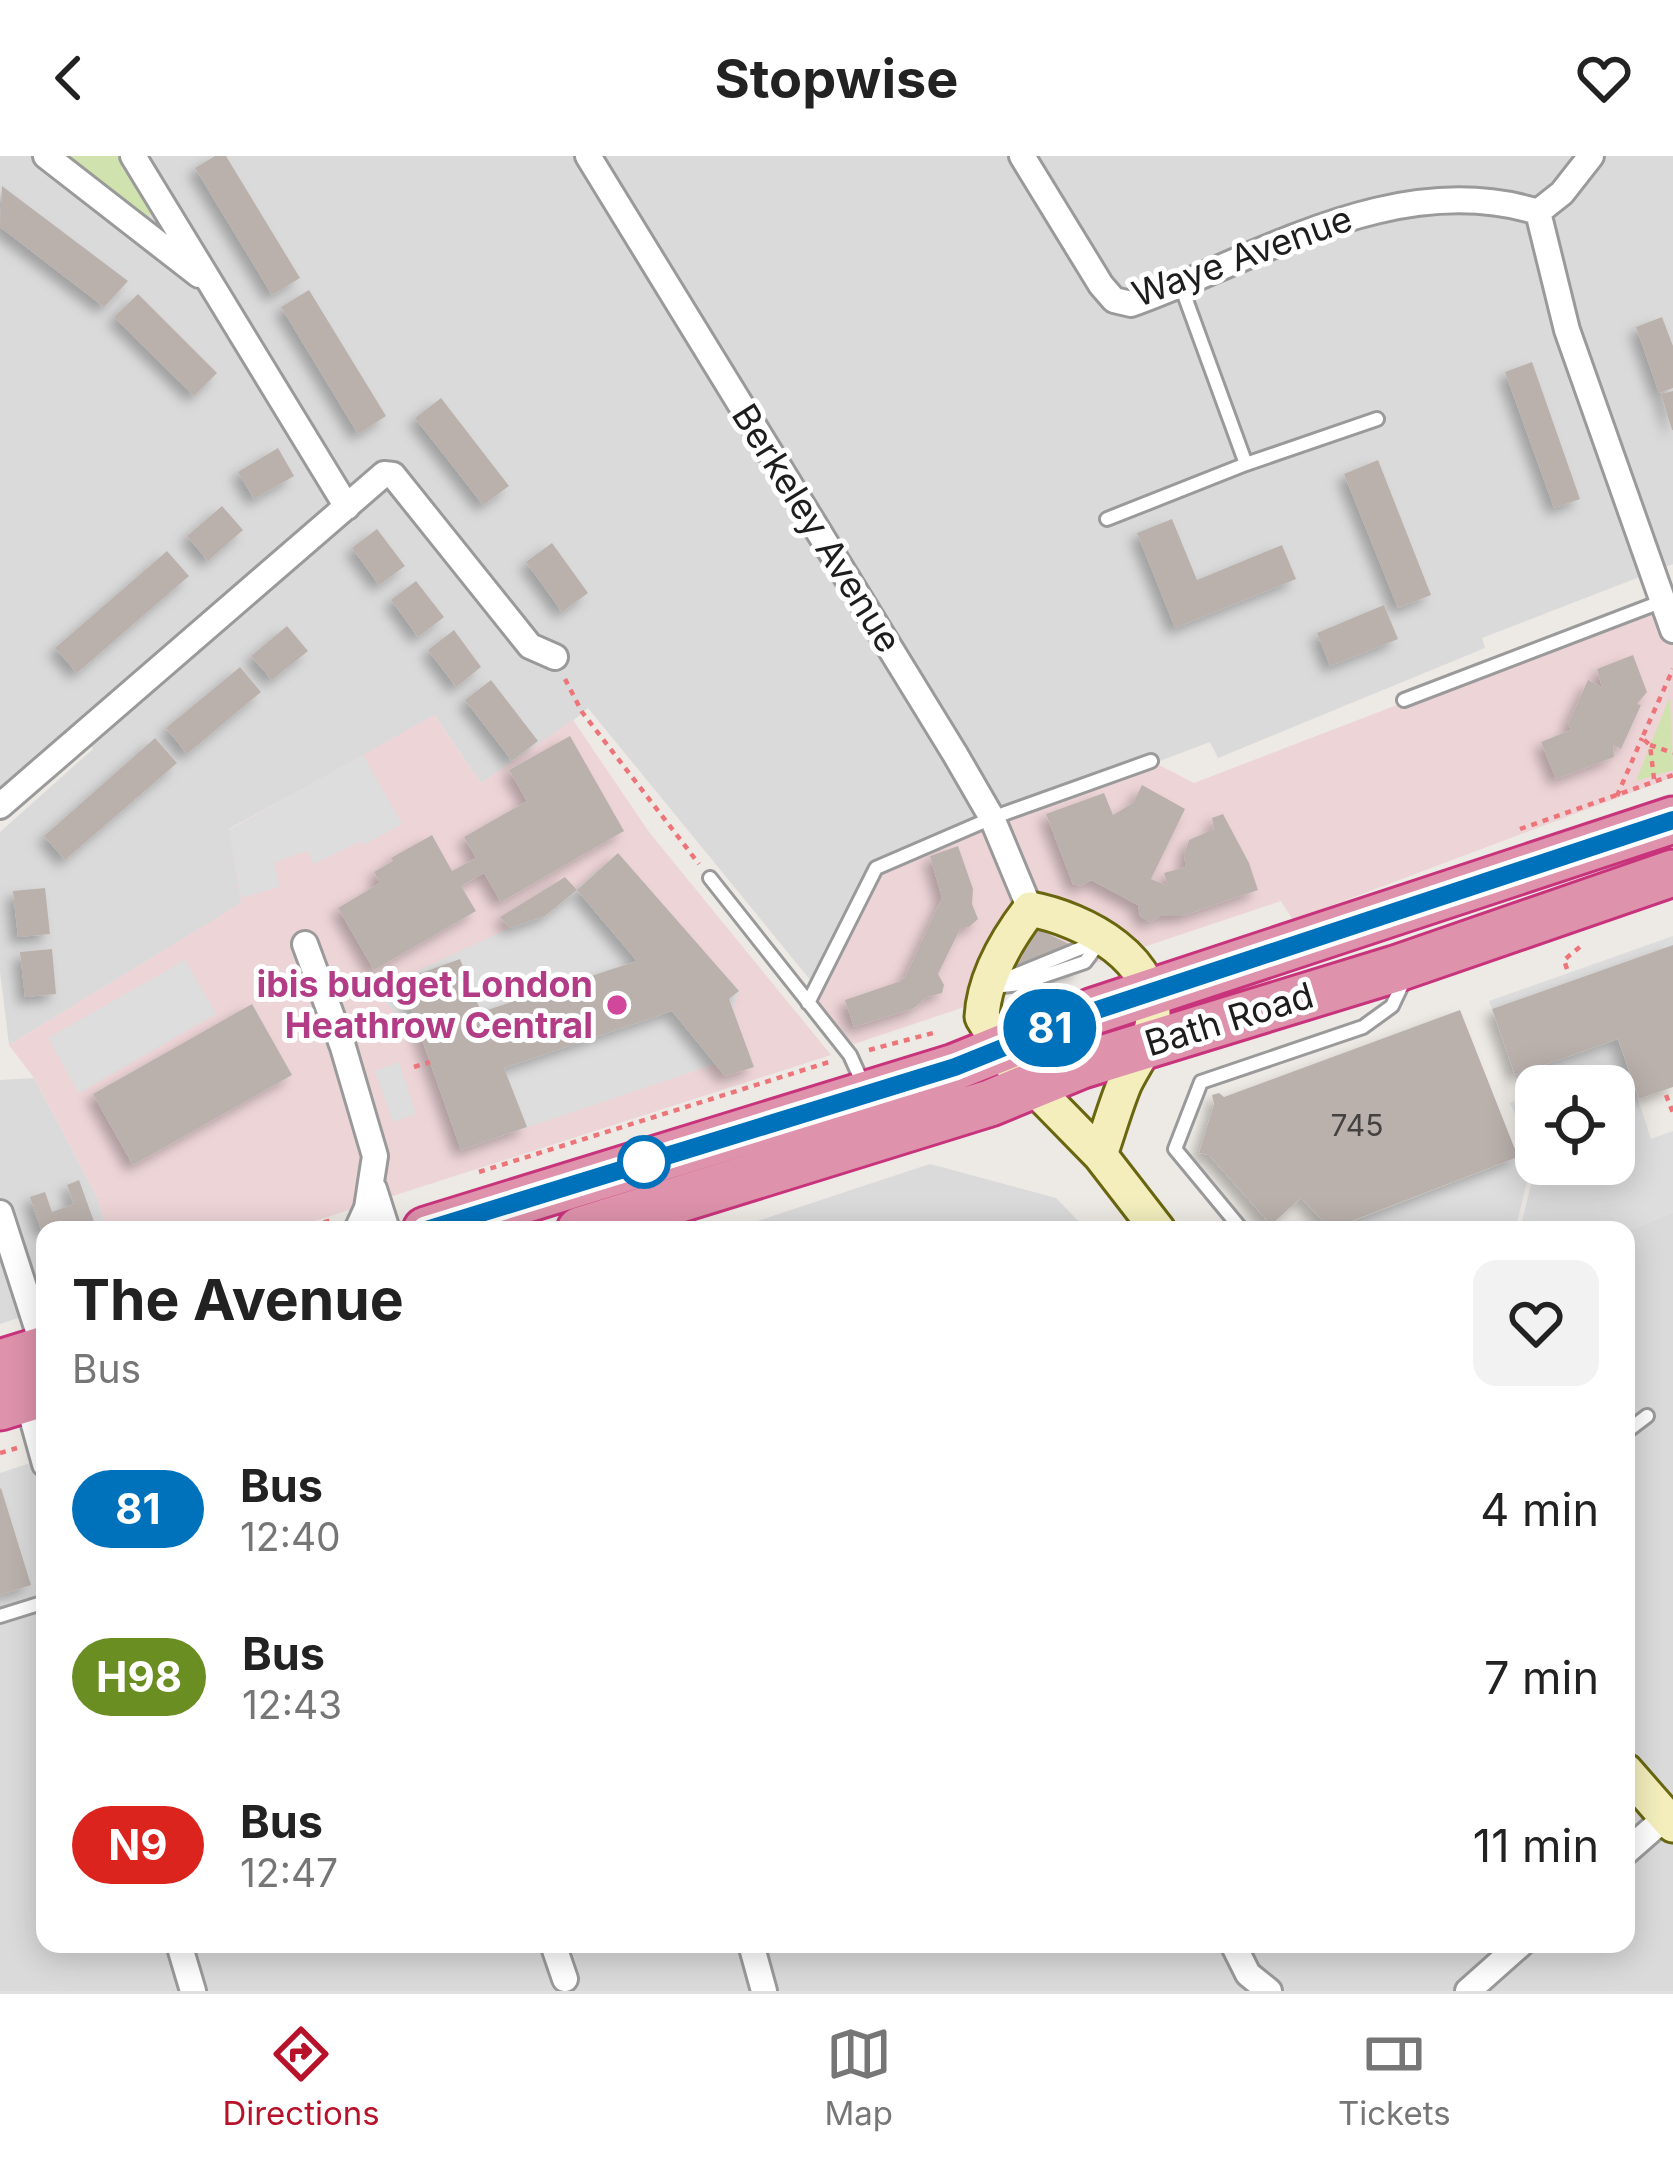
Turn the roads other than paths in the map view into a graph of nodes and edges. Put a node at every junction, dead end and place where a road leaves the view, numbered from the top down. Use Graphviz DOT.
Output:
graph roads {
  1 [pos="46,156"];
  2 [pos="133,156"];
  3 [pos="589,156"];
  4 [pos="1022,156"];
  5 [pos="1591,156"];
  6 [pos="1538,212"];
  7 [pos="211,284"];
  8 [pos="1181,286"];
  9 [pos="1377,419"];
  10 [pos="1246,464"];
  11 [pos="347,507"];
  12 [pos="1107,519"];
  13 [pos="1664,588"];
  14 [pos="1673,630"];
  15 [pos="555,658"];
  16 [pos="1404,700"];
  17 [pos="1151,761"];
  18 [pos="1664,801"];
  19 [pos="0,806"];
  20 [pos="992,818"];
  21 [pos="1673,873"];
  22 [pos="710,878"];
  23 [pos="1030,909"];
  24 [pos="1106,941"];
  25 [pos="305,944"];
  26 [pos="1395,969"];
  27 [pos="987,988"];
  28 [pos="1150,992"];
  29 [pos="808,1004"];
  30 [pos="1148,1043"];
  31 [pos="1000,1047"];
  32 [pos="866,1072"];
  33 [pos="1032,1085"];
  34 [pos="1100,1156"];
  35 [pos="373,1181"];
  36 [pos="0,1213"];
  37 [pos="362,1219"];
  38 [pos="384,1221"];
  39 [pos="451,1221"];
  40 [pos="609,1221"];
  41 [pos="1152,1221"];
  42 [pos="1235,1221"];
  43 [pos="36,1324"];
  44 [pos="36,1362"];
  45 [pos="18,1391"];
  46 [pos="1647,1416"];
  47 [pos="1635,1425"];
  48 [pos="36,1440"];
  49 [pos="36,1605"];
  50 [pos="0,1616"];
  51 [pos="1635,1781"];
  52 [pos="1670,1821"];
  53 [pos="1635,1846"];
  54 [pos="182,1953"];
  55 [pos="556,1953"];
  56 [pos="753,1953"];
  57 [pos="1238,1953"];
  58 [pos="1511,1953"];
  59 [pos="566,1978"];
  60 [pos="193,1991"];
  61 [pos="764,1991"];
  62 [pos="1269,1991"];
  63 [pos="1468,1991"];
  1 -- 7 [label="street"];
  2 -- 7 [label="street"];
  3 -- 20 [label="street, Berkeley Avenue"];
  4 -- 8 [label="street, Waye Avenue"];
  5 -- 6 [label="street"];
  6 -- 8 [label="street, Waye Avenue"];
  6 -- 13 [label="street"];
  7 -- 11 [label="street"];
  8 -- 10 [label="lane"];
  9 -- 10 [label="lane"];
  10 -- 12 [label="lane"];
  11 -- 15 [label="street"];
  11 -- 19 [label="street"];
  13 -- 14 [label="street"];
  13 -- 16 [label="lane"];
  17 -- 20 [label="lane"];
  18 -- 28 [label="highway, Bath Road"];
  20 -- 23 [label="street, Berkeley Avenue"];
  20 -- 29 [label="lane"];
  21 -- 26 [label="highway, Bath Road"];
  22 -- 29 [label="lane"];
  23 -- 24 [label="street"];
  23 -- 27 [label="street"];
  24 -- 27 [label="lane"];
  24 -- 28 [label="street"];
  25 -- 35 [label="street"];
  26 -- 30 [label="highway, Bath Road"];
  26 -- 42 [label="lane"];
  27 -- 31 [label="street"];
  28 -- 30 [label="street"];
  28 -- 31 [label="highway, Bath Road"];
  29 -- 32 [label="lane"];
  30 -- 33 [label="highway, Bath Road"];
  30 -- 34 [label="street"];
  31 -- 32 [label="highway, Bath Road"];
  31 -- 33 [label="street"];
  32 -- 39 [label="highway, Bath Road"];
  33 -- 34 [label="street"];
  33 -- 40 [label="highway, Bath Road"];
  34 -- 41 [label="street"];
  35 -- 37 [label="street"];
  35 -- 38 [label="street"];
  36 -- 43 [label="street"];
  44 -- 45 [label="highway"];
  45 -- 48 [label="street"];
  46 -- 47 [label="lane"];
  49 -- 50 [label="lane"];
  51 -- 52 [label="street"];
  52 -- 53 [label="street"];
  54 -- 60 [label="street"];
  55 -- 59 [label="street"];
  56 -- 61 [label="street"];
  57 -- 62 [label="street"];
  58 -- 63 [label="street"];
}
